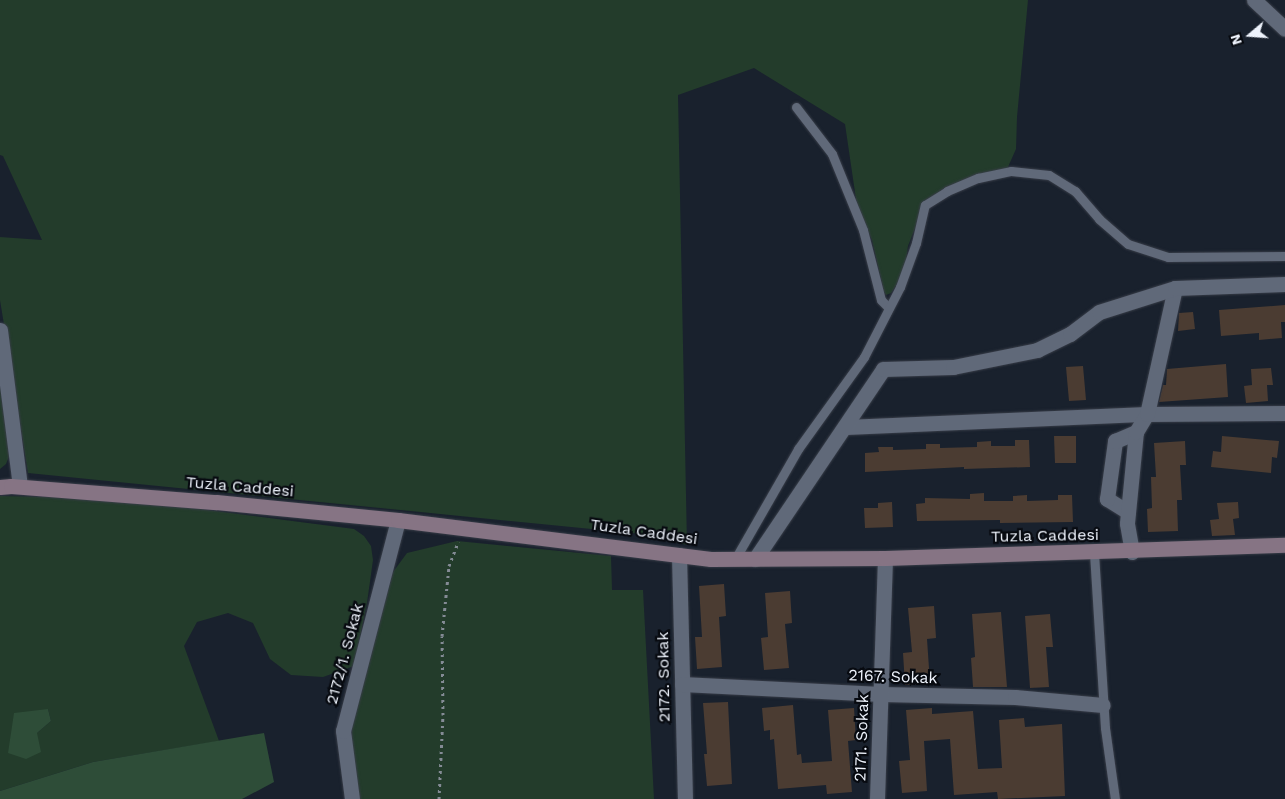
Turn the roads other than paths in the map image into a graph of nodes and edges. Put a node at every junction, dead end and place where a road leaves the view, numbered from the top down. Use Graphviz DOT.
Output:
graph roads {
  1 [pos="1254,0"];
  2 [pos="1285,28"];
  3 [pos="796,107"];
  4 [pos="1285,256"];
  5 [pos="1285,284"];
  6 [pos="1175,288"];
  7 [pos="889,308"];
  8 [pos="0,330"];
  9 [pos="1285,413"];
  10 [pos="1147,414"];
  11 [pos="846,427"];
  12 [pos="1136,432"];
  13 [pos="20,486"];
  14 [pos="0,487"];
  15 [pos="1128,512"];
  16 [pos="398,520"];
  17 [pos="1285,545"];
  18 [pos="1132,552"];
  19 [pos="1094,553"];
  20 [pos="680,555"];
  21 [pos="886,558"];
  22 [pos="735,559"];
  23 [pos="755,559"];
  24 [pos="682,684"];
  25 [pos="881,694"];
  26 [pos="1103,705"];
  27 [pos="352,799"];
  28 [pos="684,799"];
  29 [pos="877,799"];
  30 [pos="1115,799"];
  1 -- 2 [label="street"];
  3 -- 7 [label="lane"];
  4 -- 7 [label="lane"];
  5 -- 6 [label="street"];
  6 -- 10 [label="street"];
  6 -- 11 [label="street"];
  7 -- 22 [label="lane"];
  8 -- 13 [label="street"];
  9 -- 10 [label="street"];
  10 -- 11 [label="street"];
  10 -- 12 [label="street"];
  11 -- 23 [label="street"];
  12 -- 15 [label="street"];
  12 -- 15 [label="street"];
  13 -- 14 [label="main road, Tuzla Caddesi"];
  13 -- 16 [label="main road, Tuzla Caddesi"];
  15 -- 18 [label="street"];
  16 -- 20 [label="main road, Tuzla Caddesi"];
  16 -- 27 [label="street, 2172/1. Sokak"];
  17 -- 18 [label="main road, Tuzla Caddesi"];
  18 -- 19 [label="main road, Tuzla Caddesi"];
  19 -- 21 [label="main road, Tuzla Caddesi"];
  19 -- 26 [label="lane"];
  20 -- 22 [label="main road, Tuzla Caddesi"];
  20 -- 24 [label="street, 2172. Sokak"];
  21 -- 23 [label="main road, Tuzla Caddesi"];
  21 -- 25 [label="street, 2171. Sokak"];
  22 -- 23 [label="main road, Tuzla Caddesi"];
  24 -- 25 [label="street, 2167. Sokak"];
  24 -- 28 [label="street, 2172. Sokak"];
  25 -- 26 [label="street, 2167. Sokak"];
  25 -- 29 [label="street, 2171. Sokak"];
  26 -- 30 [label="lane"];
}
